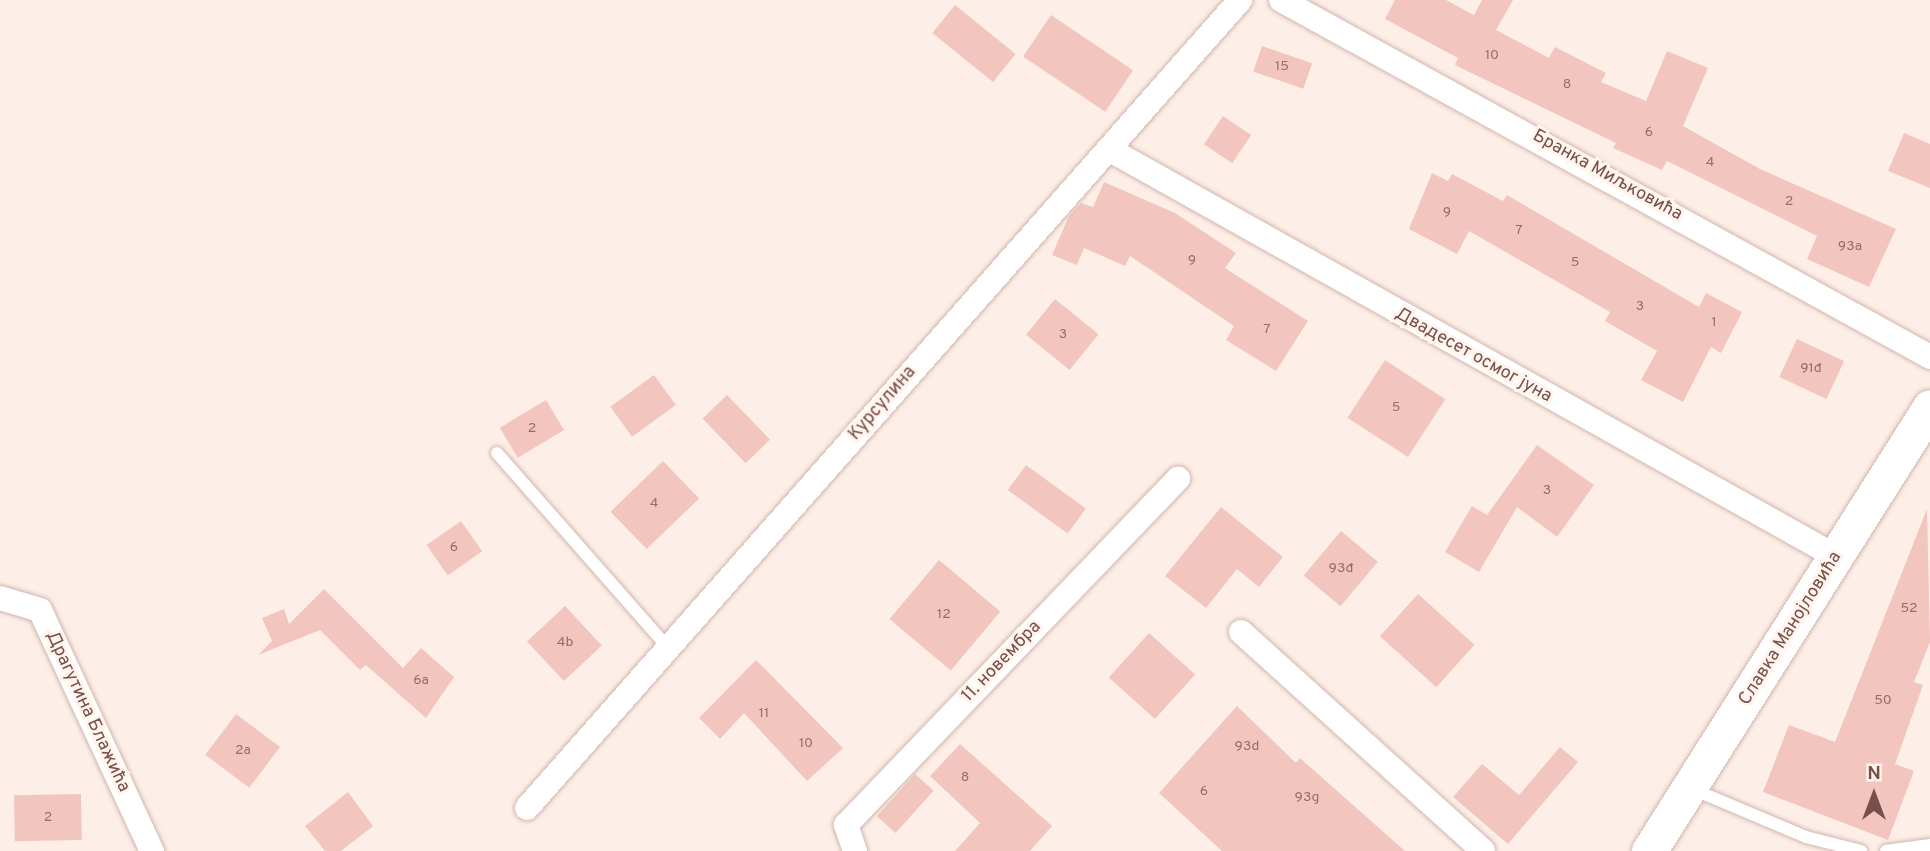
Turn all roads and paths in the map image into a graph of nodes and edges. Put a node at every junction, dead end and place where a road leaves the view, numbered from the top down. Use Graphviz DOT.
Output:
graph roads {
  1 [pos="1240,0"];
  2 [pos="1281,0"];
  3 [pos="1112,151"];
  4 [pos="1930,357"];
  5 [pos="1930,407"];
  6 [pos="497,453"];
  7 [pos="1178,479"];
  8 [pos="1837,557"];
  9 [pos="0,598"];
  10 [pos="1241,632"];
  11 [pos="671,651"];
  12 [pos="1690,788"];
  13 [pos="527,808"];
  14 [pos="1930,845"];
  15 [pos="152,851"];
  16 [pos="855,851"];
  17 [pos="1483,851"];
  18 [pos="1649,851"];
  19 [pos="1861,851"];
  20 [pos="1886,851"];
  1 -- 3 [label="street, Курсулина"];
  2 -- 4 [label="street, Бранка Миљковића"];
  3 -- 8 [label="street, Двадесет осмог јуна"];
  3 -- 11 [label="street, Курсулина"];
  5 -- 8 [label="main road, Славка Манојловића"];
  6 -- 11 [label="lane"];
  7 -- 16 [label="street, 11. новембра"];
  8 -- 12 [label="main road, Славка Манојловића"];
  9 -- 15 [label="street, Драгутина Блажића"];
  10 -- 17 [label="street"];
  11 -- 13 [label="street, Курсулина"];
  12 -- 18 [label="main road, Славка Манојловића"];
  12 -- 19 [label="lane"];
  14 -- 20 [label="lane"];
}
